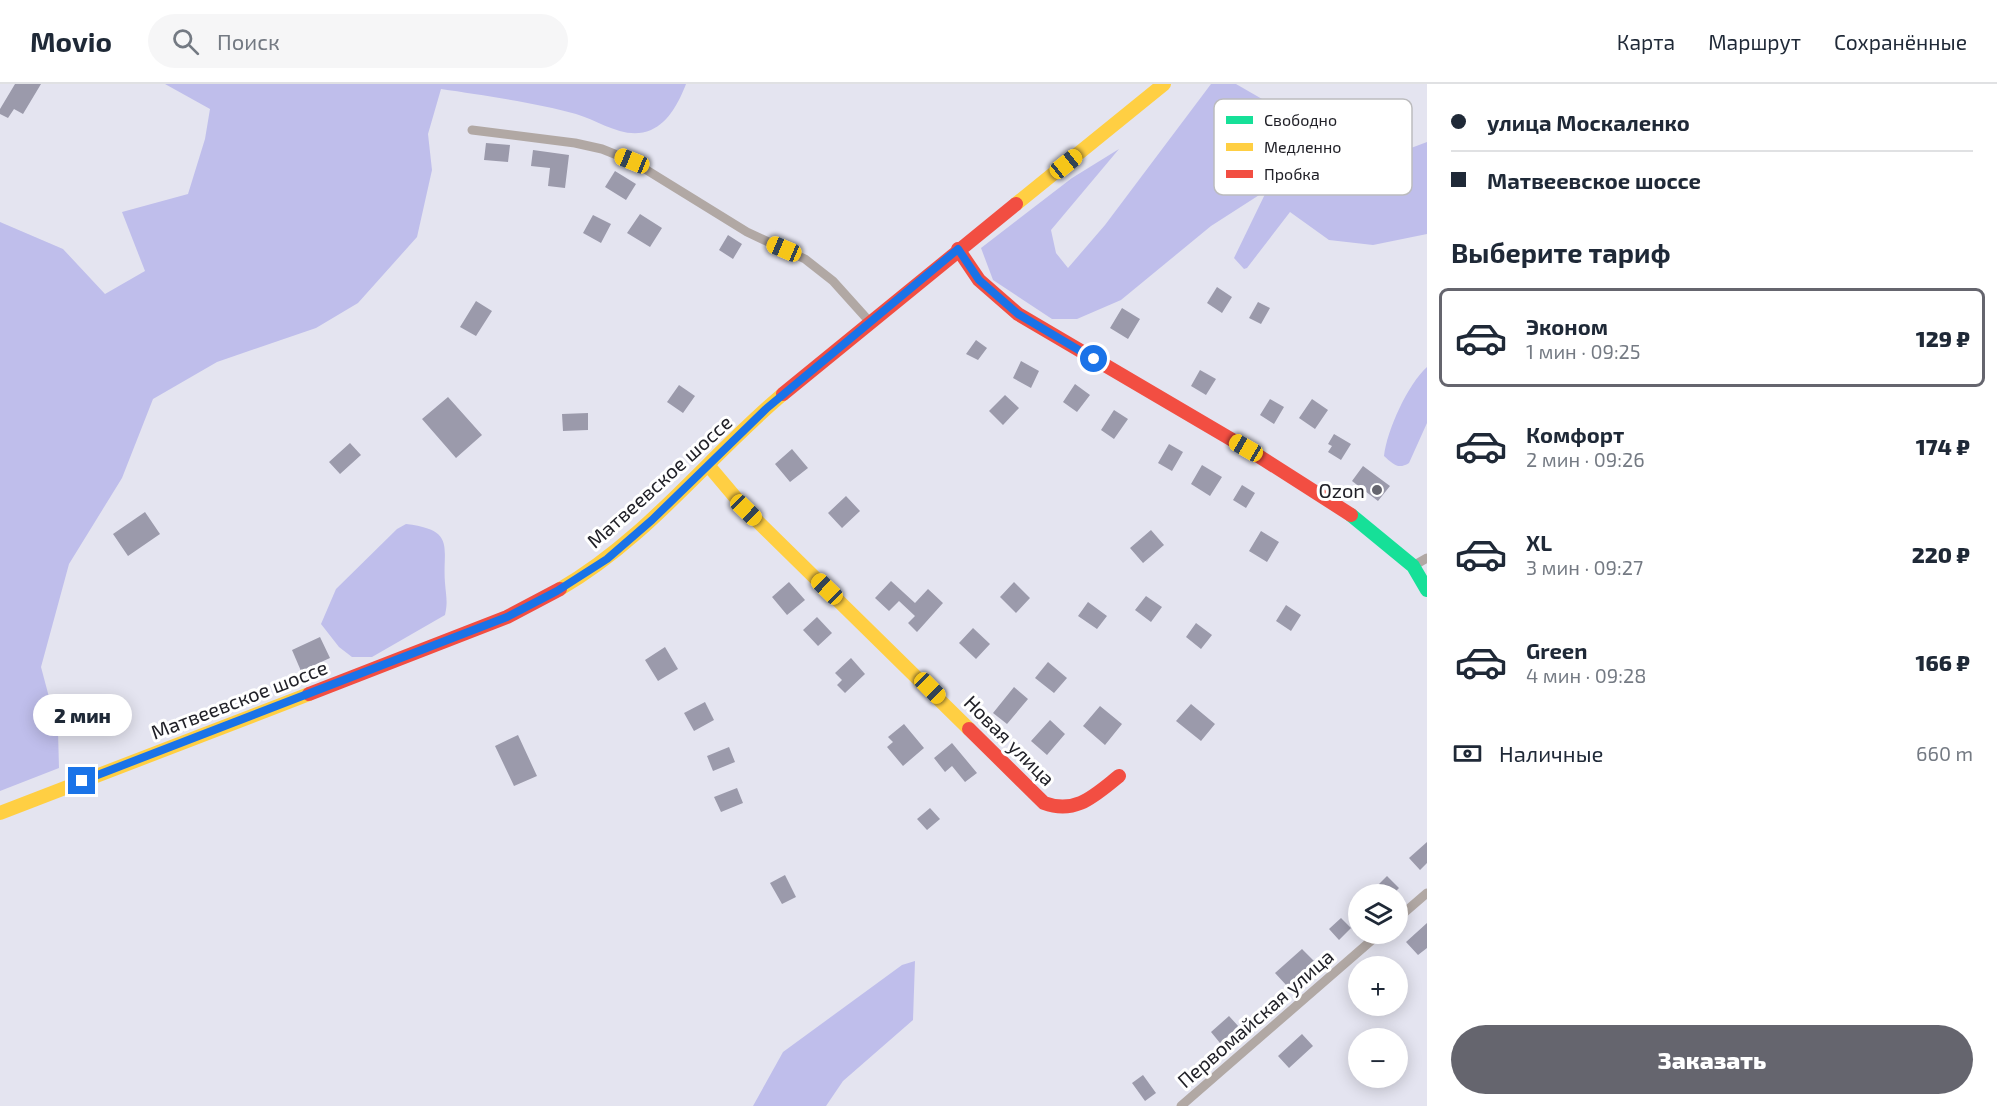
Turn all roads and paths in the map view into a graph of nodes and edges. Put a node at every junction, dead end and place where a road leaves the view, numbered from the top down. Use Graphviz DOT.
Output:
graph roads {
  1 [pos="1164,84"];
  2 [pos="472,130"];
  3 [pos="958,249"];
  4 [pos="869,321"];
  5 [pos="708,465"];
  6 [pos="1427,558"];
  7 [pos="1413,566"];
  8 [pos="1427,590"];
  9 [pos="1119,776"];
  10 [pos="0,813"];
  11 [pos="1427,893"];
  12 [pos="1408,909"];
  13 [pos="1367,944"];
  14 [pos="1181,1106"];
  1 -- 3 [label="main road, Матвеевское шоссе"];
  2 -- 4 [label="street"];
  3 -- 4 [label="main road, Матвеевское шоссе"];
  3 -- 7 [label="main road"];
  4 -- 5 [label="main road, Матвеевское шоссе"];
  5 -- 9 [label="main road, Новая улица"];
  5 -- 10 [label="main road, Матвеевское шоссе"];
  6 -- 7 [label="street"];
  7 -- 8 [label="main road"];
  11 -- 12 [label="street"];
  13 -- 14 [label="street, Первомайская улица"];
}
